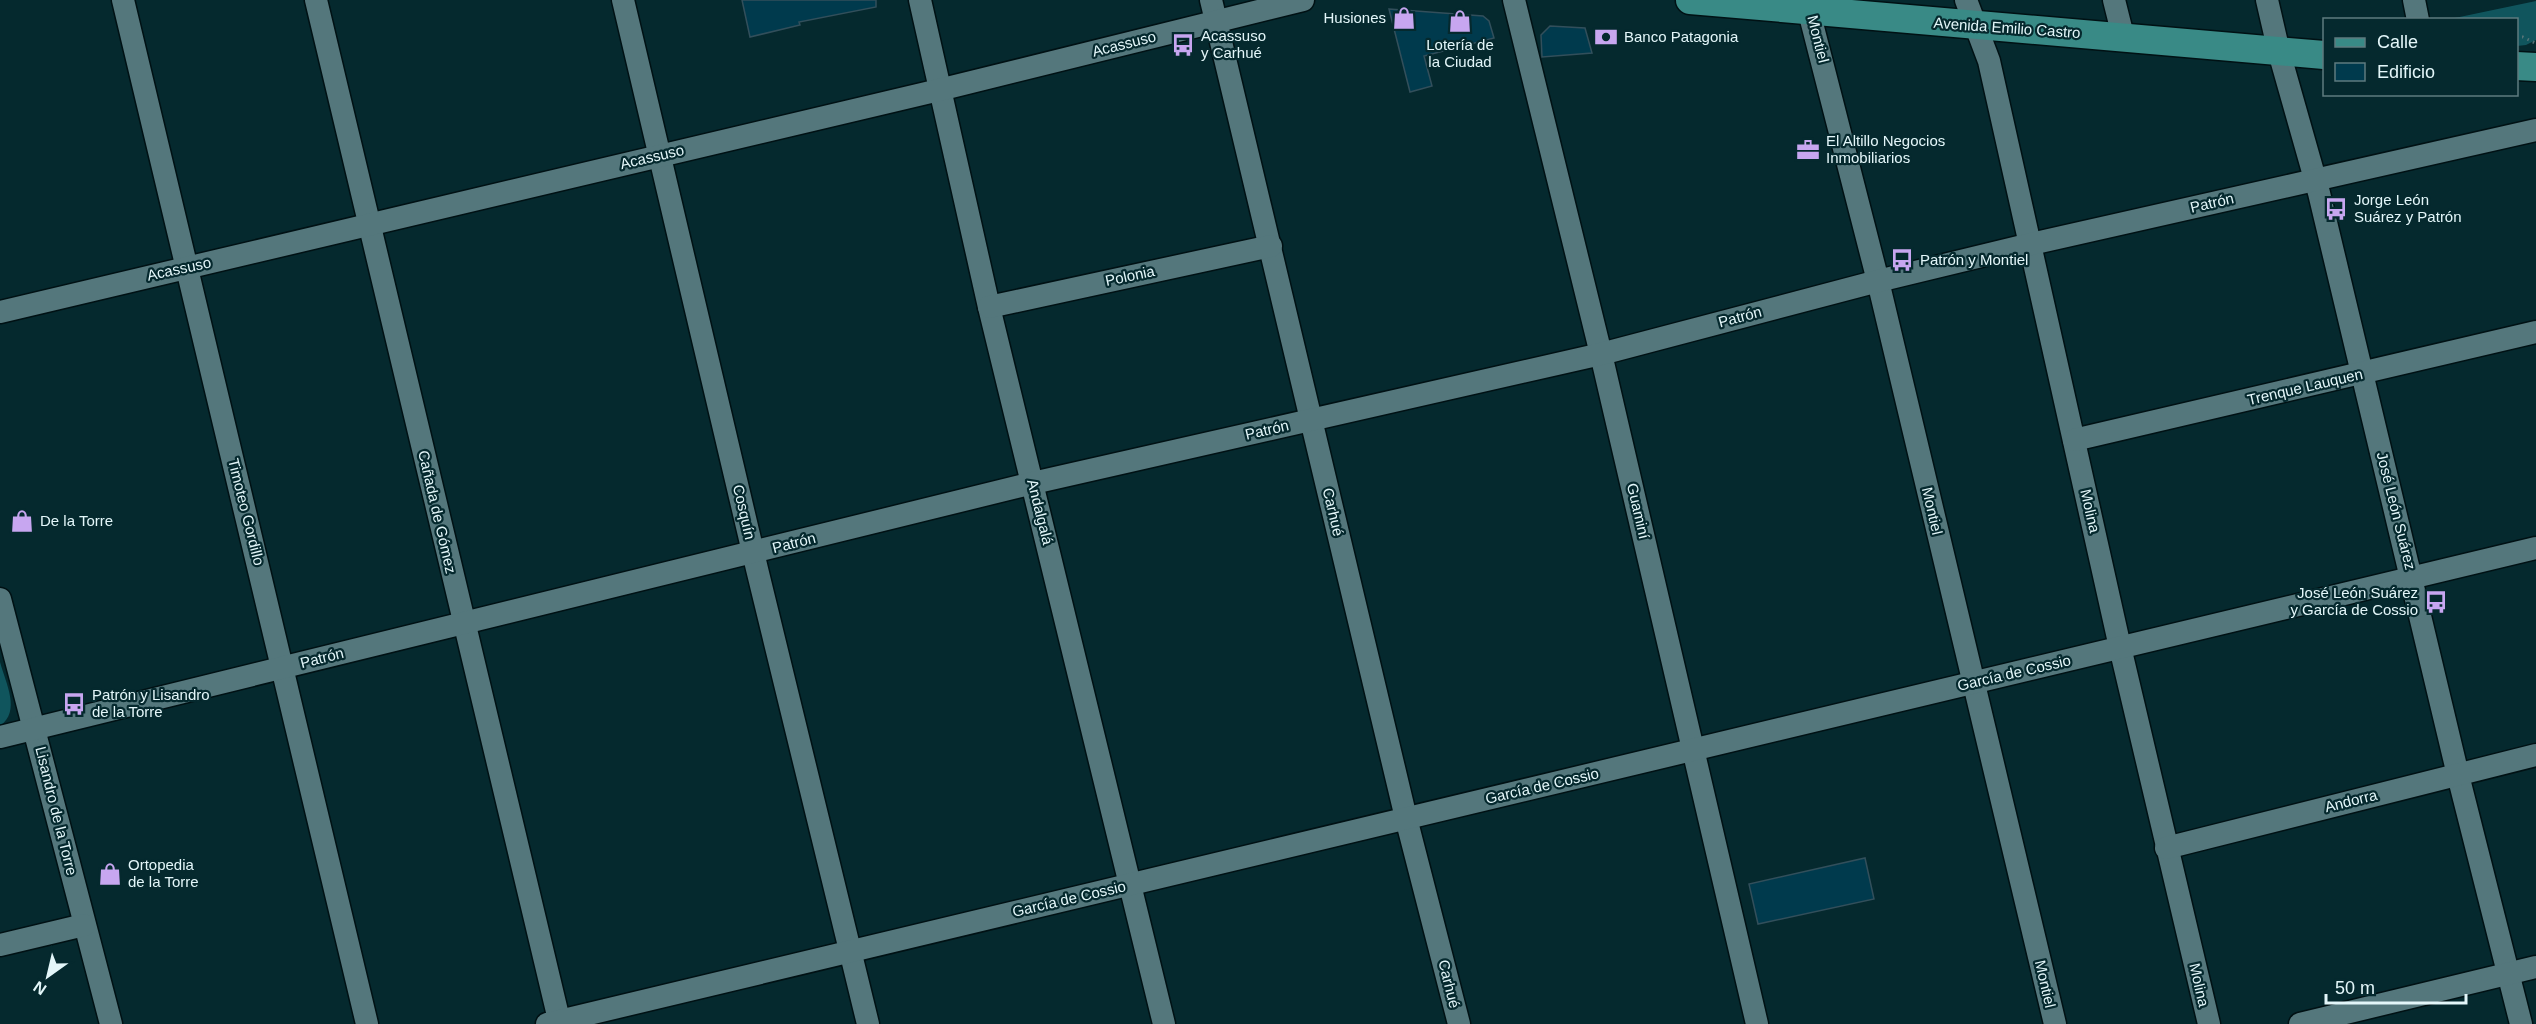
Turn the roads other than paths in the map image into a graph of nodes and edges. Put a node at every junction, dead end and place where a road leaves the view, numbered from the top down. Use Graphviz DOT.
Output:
graph roads {
  1 [pos="123,0"];
  2 [pos="316,0"];
  3 [pos="623,0"];
  4 [pos="920,0"];
  5 [pos="1211,0"];
  6 [pos="1303,0"];
  7 [pos="1514,0"];
  8 [pos="1690,0"];
  9 [pos="1966,0"];
  10 [pos="2114,0"];
  11 [pos="2267,0"];
  12 [pos="2414,0"];
  13 [pos="1809,6"];
  14 [pos="2418,18"];
  15 [pos="1217,23"];
  16 [pos="1976,26"];
  17 [pos="2123,36"];
  18 [pos="2279,52"];
  19 [pos="2535,54"];
  20 [pos="2323,55"];
  21 [pos="2518,65"];
  22 [pos="939,90"];
  23 [pos="2536,130"];
  24 [pos="658,156"];
  25 [pos="2316,180"];
  26 [pos="369,225"];
  27 [pos="2031,244"];
  28 [pos="1271,246"];
  29 [pos="187,268"];
  30 [pos="1878,281"];
  31 [pos="989,307"];
  32 [pos="0,312"];
  33 [pos="2536,332"];
  34 [pos="1601,354"];
  35 [pos="2361,374"];
  36 [pos="1311,420"];
  37 [pos="2074,440"];
  38 [pos="1033,483"];
  39 [pos="2536,548"];
  40 [pos="753,553"];
  41 [pos="2413,577"];
  42 [pos="0,599"];
  43 [pos="464,624"];
  44 [pos="2120,647"];
  45 [pos="283,667"];
  46 [pos="1973,682"];
  47 [pos="35,729"];
  48 [pos="0,737"];
  49 [pos="1694,750"];
  50 [pos="2536,755"];
  51 [pos="2458,775"];
  52 [pos="1406,818"];
  53 [pos="2166,848"];
  54 [pos="1129,885"];
  55 [pos="84,925"];
  56 [pos="0,945"];
  57 [pos="851,951"];
  58 [pos="2536,966"];
  59 [pos="2509,972"];
  60 [pos="556,1023"];
  61 [pos="111,1024"];
  62 [pos="367,1024"];
  63 [pos="868,1024"];
  64 [pos="1164,1024"];
  65 [pos="1459,1024"];
  66 [pos="1757,1024"];
  67 [pos="2055,1024"];
  68 [pos="2209,1024"];
  69 [pos="2300,1024"];
  70 [pos="2521,1024"];
  1 -- 29 [label="street, Timoteo Gordillo"];
  2 -- 26 [label="street, Cañada de Gómez"];
  3 -- 24 [label="street, Cosquín"];
  4 -- 22 [label="street, Andalgalá"];
  5 -- 15 [label="street, Carhué"];
  6 -- 15 [label="street, Acassuso"];
  7 -- 34 [label="street, Guaminí"];
  8 -- 13 [label="main road, Avenida Emilio Castro"];
  9 -- 16 [label="street, Molina"];
  10 -- 17 [label="street"];
  11 -- 18 [label="street, José León Suárez"];
  12 -- 14 [label="street"];
  13 -- 16 [label="main road, Avenida Emilio Castro"];
  13 -- 30 [label="street, Montiel"];
  15 -- 22 [label="street, Acassuso"];
  15 -- 28 [label="street, Carhué"];
  16 -- 17 [label="main road, Avenida Emilio Castro"];
  16 -- 27 [label="street, Molina"];
  17 -- 18 [label="main road, Avenida Emilio Castro"];
  18 -- 20 [label="main road, Avenida Emilio Castro"];
  18 -- 25 [label="street, José León Suárez"];
  19 -- 21 [label="main road"];
  22 -- 24 [label="street, Acassuso"];
  22 -- 31 [label="street, Andalgalá"];
  23 -- 25 [label="street, Patrón"];
  24 -- 26 [label="street, Acassuso"];
  24 -- 40 [label="street, Cosquín"];
  25 -- 27 [label="street, Patrón"];
  25 -- 35 [label="street, José León Suárez"];
  26 -- 29 [label="street, Acassuso"];
  26 -- 43 [label="street, Cañada de Gómez"];
  27 -- 30 [label="street, Patrón"];
  27 -- 37 [label="street, Molina"];
  28 -- 31 [label="street, Polonia"];
  28 -- 36 [label="street, Carhué"];
  29 -- 32 [label="street, Acassuso"];
  29 -- 45 [label="street, Timoteo Gordillo"];
  30 -- 34 [label="street, Patrón"];
  30 -- 46 [label="street, Montiel"];
  31 -- 38 [label="street, Andalgalá"];
  33 -- 35 [label="street, Trenque Lauquen"];
  34 -- 36 [label="street, Patrón"];
  34 -- 49 [label="street, Guaminí"];
  35 -- 37 [label="street, Trenque Lauquen"];
  35 -- 41 [label="street, José León Suárez"];
  36 -- 38 [label="street, Patrón"];
  36 -- 52 [label="street, Carhué"];
  37 -- 44 [label="street, Molina"];
  38 -- 40 [label="street, Patrón"];
  38 -- 54 [label="street, Andalgalá"];
  39 -- 41 [label="street, García de Cossio"];
  40 -- 43 [label="street, Patrón"];
  40 -- 57 [label="street, Cosquín"];
  41 -- 44 [label="street, García de Cossio"];
  41 -- 51 [label="street, José León Suárez"];
  42 -- 47 [label="street, Lisandro de la Torre"];
  43 -- 45 [label="street, Patrón"];
  43 -- 60 [label="street, Cañada de Gómez"];
  44 -- 46 [label="street, García de Cossio"];
  44 -- 53 [label="street, Molina"];
  45 -- 47 [label="street, Patrón"];
  45 -- 62 [label="street, Timoteo Gordillo"];
  46 -- 49 [label="street, García de Cossio"];
  46 -- 67 [label="street, Montiel"];
  47 -- 48 [label="street, Patrón"];
  47 -- 55 [label="street, Lisandro de la Torre"];
  49 -- 52 [label="street, García de Cossio"];
  49 -- 66 [label="street, Guaminí"];
  50 -- 51 [label="street, Andorra"];
  51 -- 53 [label="street, Andorra"];
  51 -- 59 [label="street, José León Suárez"];
  52 -- 54 [label="street, García de Cossio"];
  52 -- 65 [label="street, Carhué"];
  53 -- 68 [label="street, Molina"];
  54 -- 57 [label="street, García de Cossio"];
  54 -- 64 [label="street, Andalgalá"];
  55 -- 56 [label="street"];
  55 -- 61 [label="street, Lisandro de la Torre"];
  57 -- 60 [label="street, García de Cossio"];
  57 -- 63 [label="street, Cosquín"];
  58 -- 59 [label="street"];
  59 -- 69 [label="street"];
  59 -- 70 [label="street, José León Suárez"];
}
